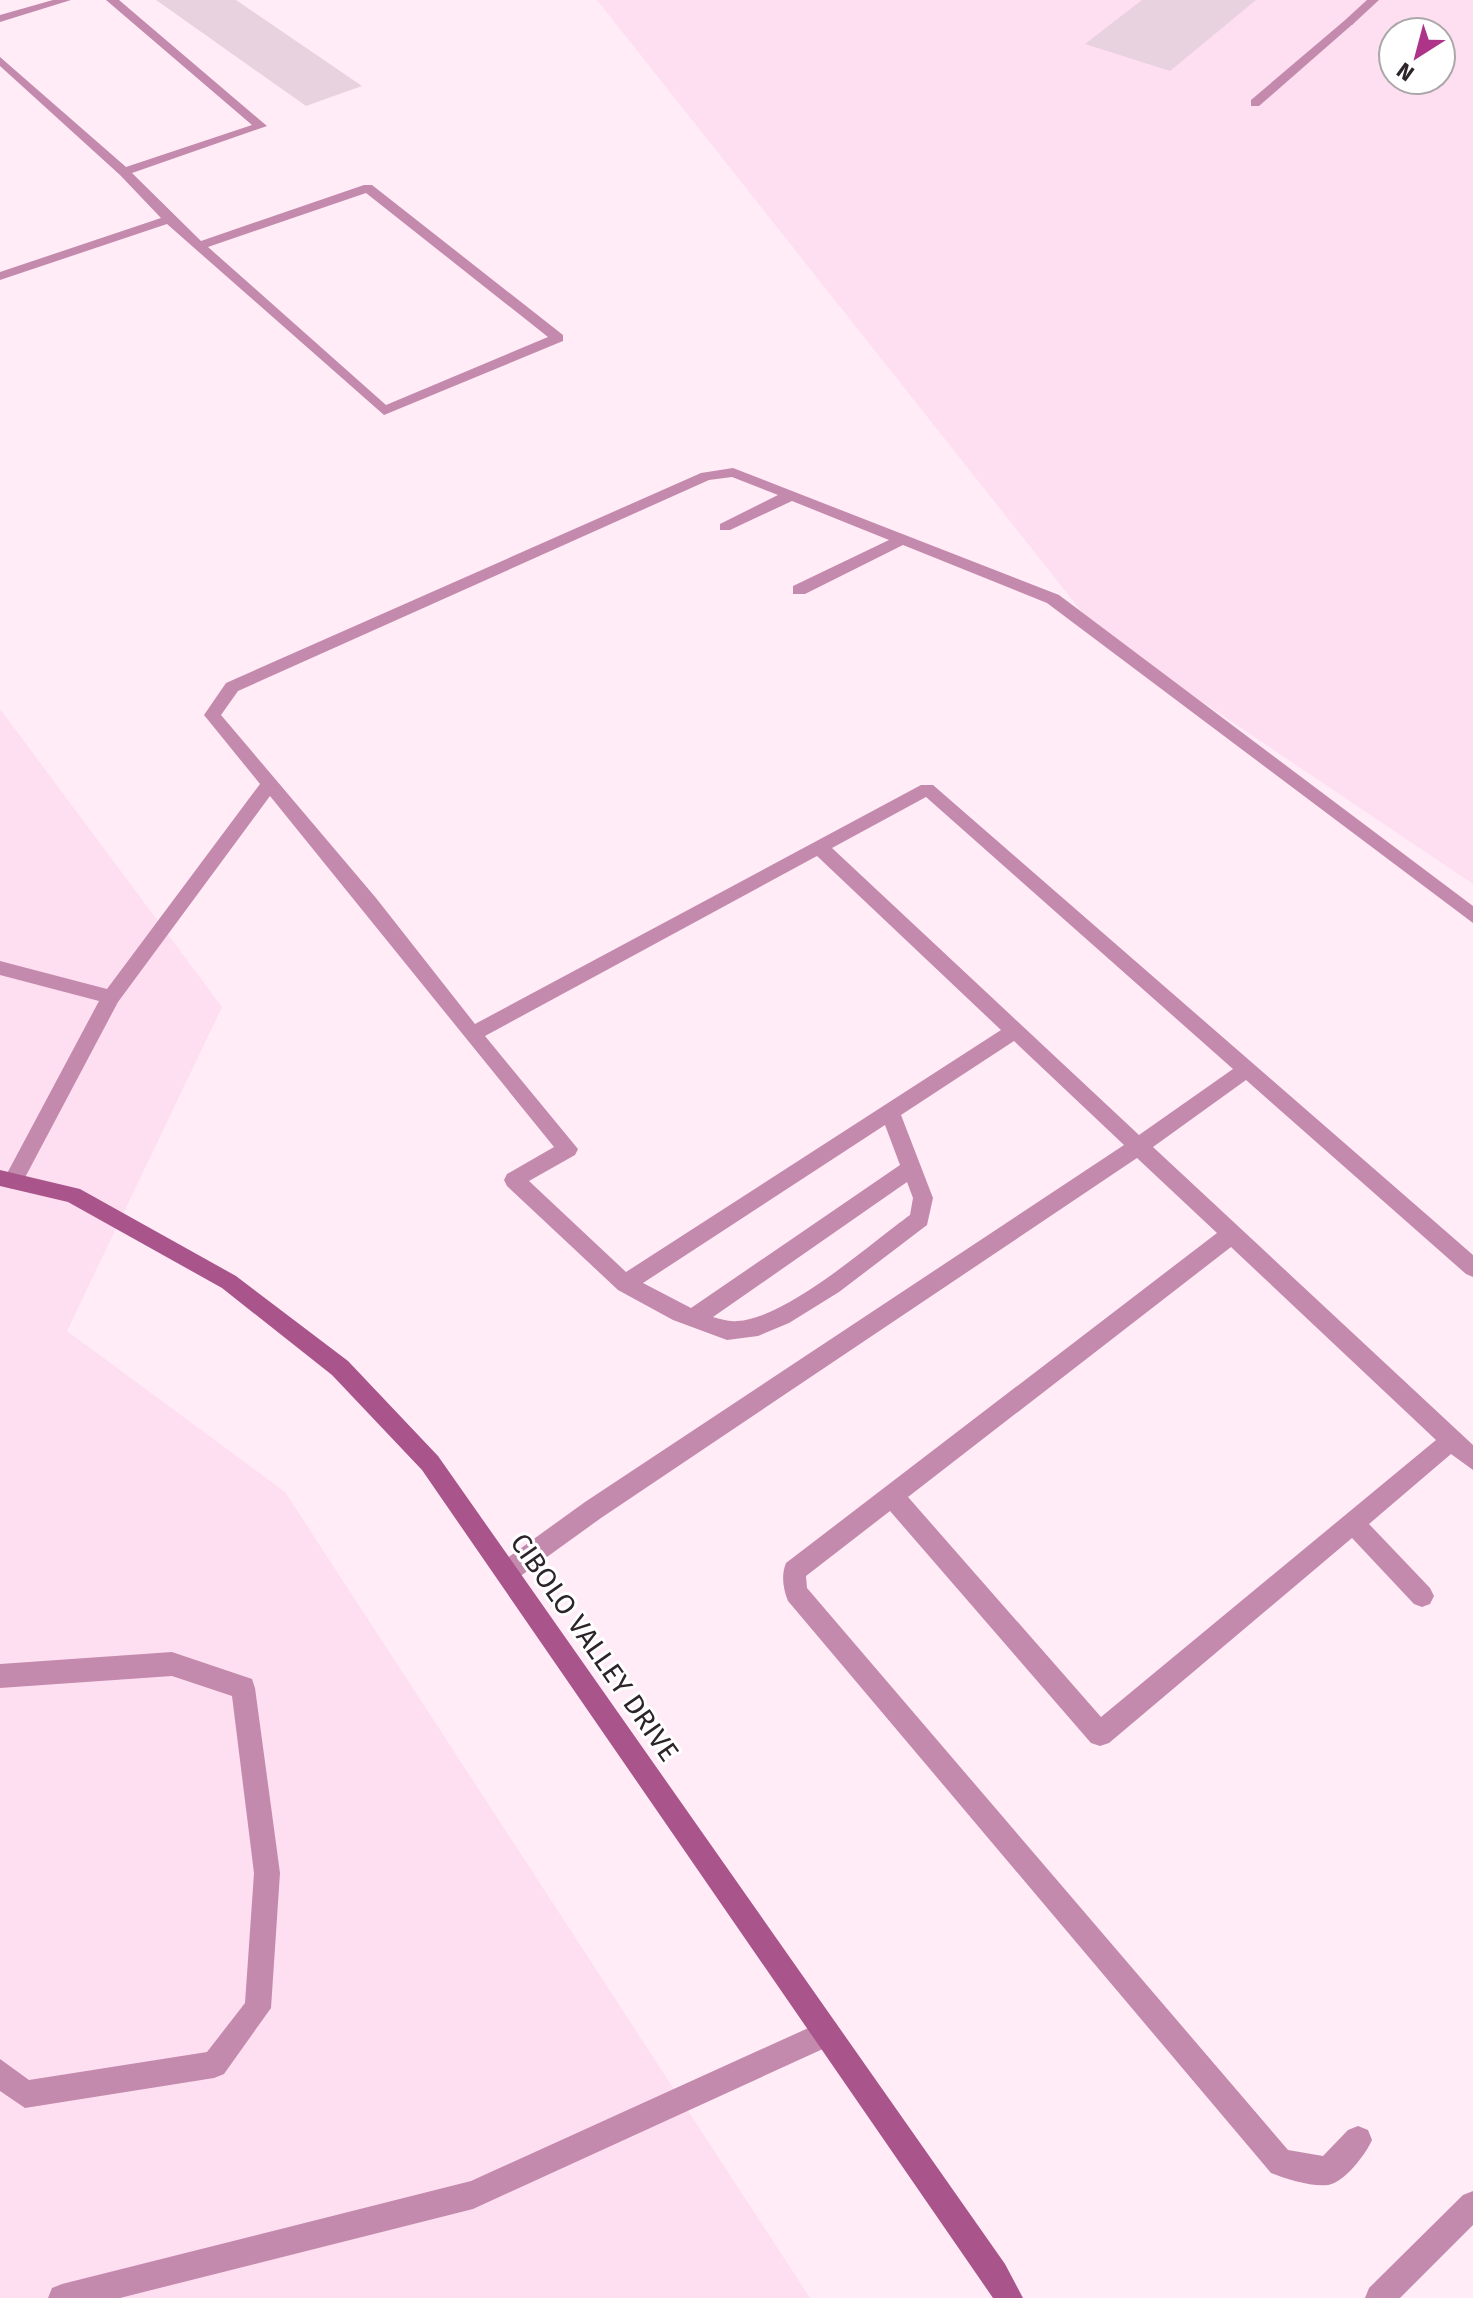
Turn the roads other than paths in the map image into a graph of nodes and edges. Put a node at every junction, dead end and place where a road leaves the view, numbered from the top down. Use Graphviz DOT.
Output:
graph roads {
  1 [pos="65,0"];
  2 [pos="112,0"];
  3 [pos="1373,0"];
  4 [pos="0,19"];
  5 [pos="0,60"];
  6 [pos="1255,103"];
  7 [pos="124,172"];
  8 [pos="169,219"];
  9 [pos="199,246"];
  10 [pos="0,276"];
  11 [pos="791,495"];
  12 [pos="725,527"];
  13 [pos="903,539"];
  14 [pos="799,590"];
  15 [pos="270,783"];
  16 [pos="819,847"];
  17 [pos="1473,916"];
  18 [pos="0,968"];
  19 [pos="111,997"];
  20 [pos="1016,1030"];
  21 [pos="472,1034"];
  22 [pos="1247,1069"];
  23 [pos="890,1113"];
  24 [pos="1139,1146"];
  25 [pos="912,1168"];
  26 [pos="6,1180"];
  27 [pos="1232,1234"];
  28 [pos="1473,1268"];
  29 [pos="625,1284"];
  30 [pos="694,1318"];
  31 [pos="1452,1440"];
  32 [pos="1473,1460"];
  33 [pos="892,1496"];
  34 [pos="1353,1523"];
  35 [pos="507,1572"];
  36 [pos="1422,1596"];
  37 [pos="0,1676"];
  38 [pos="826,2033"];
  39 [pos="0,2073"];
  40 [pos="1358,2140"];
  41 [pos="1473,2205"];
  42 [pos="126,2290"];
  43 [pos="62,2298"];
  44 [pos="1009,2298"];
  45 [pos="1379,2298"];
  1 -- 4 [label="street"];
  2 -- 7 [label="street"];
  3 -- 6 [label="street"];
  5 -- 7 [label="street"];
  7 -- 8 [label="street"];
  8 -- 9 [label="street"];
  8 -- 10 [label="street"];
  9 -- 9 [label="street"];
  11 -- 12 [label="street"];
  11 -- 13 [label="street"];
  11 -- 15 [label="street"];
  13 -- 14 [label="street"];
  13 -- 17 [label="street"];
  15 -- 19 [label="street"];
  15 -- 21 [label="street"];
  16 -- 20 [label="street"];
  16 -- 21 [label="street"];
  16 -- 22 [label="street"];
  18 -- 19 [label="street"];
  19 -- 26 [label="street"];
  20 -- 23 [label="street"];
  20 -- 24 [label="street"];
  21 -- 29 [label="street"];
  22 -- 24 [label="street"];
  22 -- 28 [label="street"];
  23 -- 25 [label="street"];
  23 -- 29 [label="street"];
  24 -- 27 [label="street"];
  24 -- 35 [label="street"];
  25 -- 30 [label="street"];
  25 -- 30 [label="street"];
  26 -- 35 [label="main road, CIBOLO VALLEY DRIVE"];
  27 -- 31 [label="street"];
  27 -- 33 [label="street"];
  29 -- 30 [label="street"];
  31 -- 32 [label="street"];
  31 -- 34 [label="street"];
  33 -- 34 [label="street"];
  33 -- 40 [label="street"];
  34 -- 36 [label="street"];
  35 -- 38 [label="main road, CIBOLO VALLEY DRIVE"];
  37 -- 39 [label="street"];
  38 -- 42 [label="street"];
  38 -- 44 [label="main road, CIBOLO VALLEY DRIVE"];
  41 -- 45 [label="street"];
  42 -- 43 [label="street"];
}
